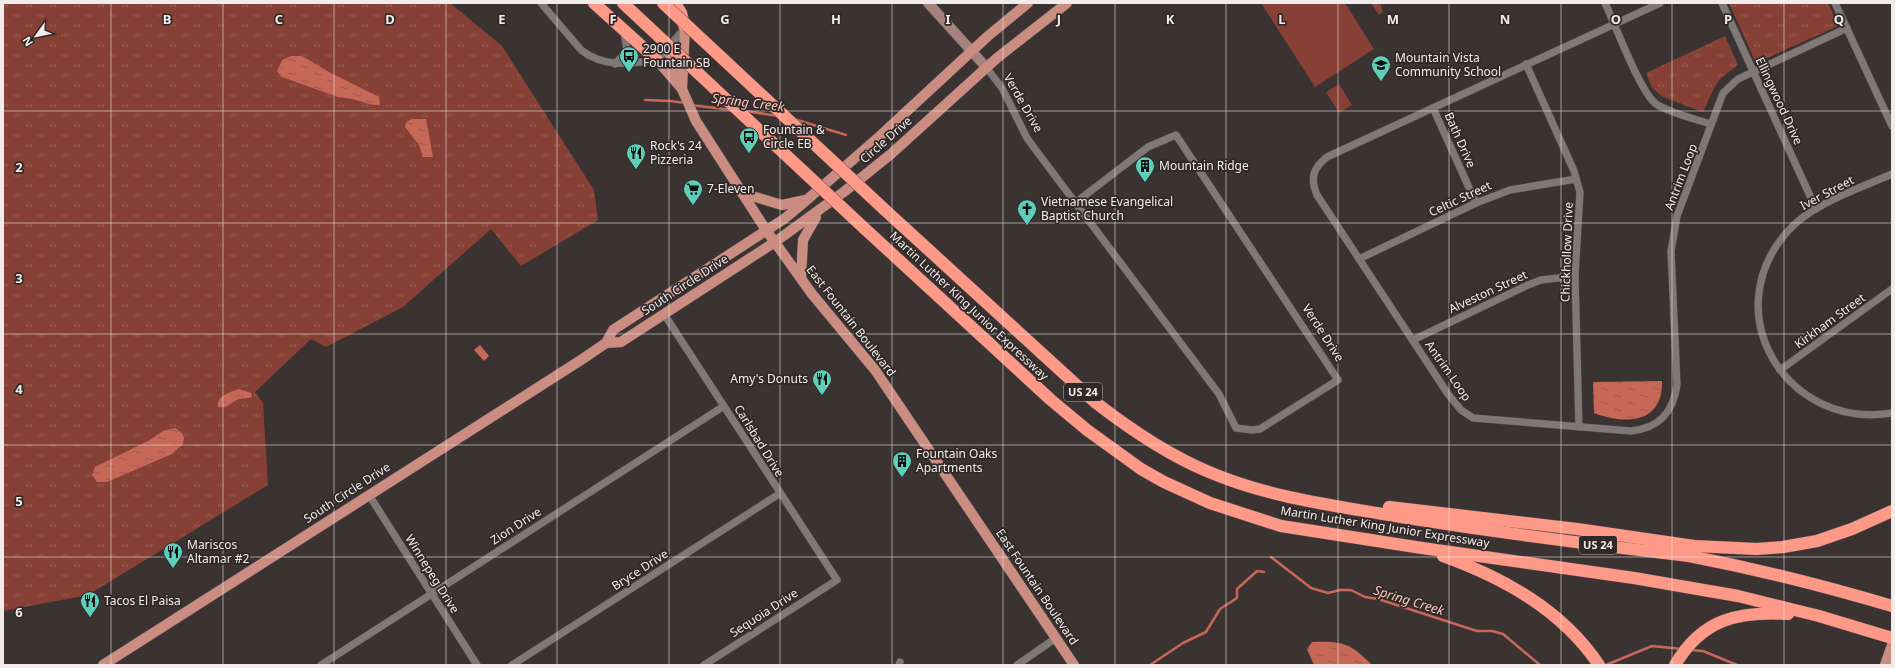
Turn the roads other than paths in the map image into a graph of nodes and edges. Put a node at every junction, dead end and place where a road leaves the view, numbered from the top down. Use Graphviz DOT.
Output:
graph roads {
  1 [pos="541,3"];
  2 [pos="594,3"];
  3 [pos="623,3"];
  4 [pos="663,3"];
  5 [pos="675,3"];
  6 [pos="928,3"];
  7 [pos="1028,3"];
  8 [pos="1067,3"];
  9 [pos="1605,3"];
  10 [pos="1660,3"];
  11 [pos="1722,3"];
  12 [pos="1835,3"];
  13 [pos="1614,23"];
  14 [pos="685,28"];
  15 [pos="1847,28"];
  16 [pos="624,32"];
  17 [pos="667,49"];
  18 [pos="972,51"];
  19 [pos="657,60"];
  20 [pos="615,64"];
  21 [pos="1526,64"];
  22 [pos="986,67"];
  23 [pos="1753,72"];
  24 [pos="682,84"];
  25 [pos="1433,108"];
  26 [pos="1711,124"];
  27 [pos="1892,126"];
  28 [pos="1892,174"];
  29 [pos="1576,179"];
  30 [pos="742,193"];
  31 [pos="810,198"];
  32 [pos="1075,203"];
  33 [pos="1476,203"];
  34 [pos="1816,209"];
  35 [pos="820,210"];
  36 [pos="766,230"];
  37 [pos="775,242"];
  38 [pos="1359,259"];
  39 [pos="1575,276"];
  40 [pos="801,278"];
  41 [pos="1892,289"];
  42 [pos="664,314"];
  43 [pos="1412,340"];
  44 [pos="606,343"];
  45 [pos="1780,370"];
  46 [pos="724,406"];
  47 [pos="1892,413"];
  48 [pos="1580,427"];
  49 [pos="779,494"];
  50 [pos="369,495"];
  51 [pos="1324,504"];
  52 [pos="1892,511"];
  53 [pos="1422,548"];
  54 [pos="837,580"];
  55 [pos="431,594"];
  56 [pos="1892,606"];
  57 [pos="1819,616"];
  58 [pos="1056,638"];
  59 [pos="1892,638"];
  60 [pos="1892,645"];
  61 [pos="103,665"];
  62 [pos="321,665"];
  63 [pos="477,665"];
  64 [pos="512,665"];
  65 [pos="704,665"];
  66 [pos="1017,665"];
  67 [pos="1074,665"];
  68 [pos="1599,665"];
  69 [pos="1675,665"];
  70 [pos="1885,665"];
  1 -- 20 [label="street"];
  2 -- 16 [label="highway"];
  3 -- 53 [label="highway, Martin Luther King Junior Expressway / US 24, bridge"];
  4 -- 51 [label="highway, Martin Luther King Junior Expressway / US 24, bridge"];
  5 -- 14 [label="highway"];
  6 -- 18 [label="street, Verde Drive"];
  7 -- 18 [label="main road, Circle Drive"];
  8 -- 22 [label="main road, Circle Drive"];
  9 -- 13 [label="street"];
  10 -- 13 [label="street, Antrim Loop"];
  11 -- 23 [label="street, Ellingwood Drive"];
  12 -- 15 [label="street"];
  13 -- 21 [label="street, Antrim Loop"];
  13 -- 26 [label="street"];
  14 -- 17 [label="street"];
  14 -- 24 [label="main road, East Fountain Boulevard"];
  15 -- 23 [label="street, Antrim Loop"];
  15 -- 27 [label="street"];
  16 -- 19 [label="highway"];
  16 -- 20 [label="street"];
  17 -- 19 [label="street"];
  17 -- 24 [label="main road"];
  18 -- 22 [label="street, Verde Drive"];
  18 -- 31 [label="main road, Circle Drive"];
  19 -- 20 [label="street"];
  19 -- 24 [label="main road, East Fountain Boulevard"];
  21 -- 25 [label="street, Antrim Loop"];
  21 -- 29 [label="street, Chickhollow Drive"];
  22 -- 32 [label="street, Verde Drive"];
  22 -- 35 [label="main road, Circle Drive"];
  23 -- 26 [label="street, Antrim Loop"];
  23 -- 34 [label="street, Ellingwood Drive"];
  24 -- 30 [label="main road, East Fountain Boulevard"];
  25 -- 33 [label="street, Bath Drive"];
  25 -- 38 [label="street, Antrim Loop"];
  26 -- 48 [label="street, Antrim Loop"];
  28 -- 34 [label="street, Iver Street"];
  29 -- 33 [label="street, Celtic Street"];
  29 -- 39 [label="street, Chickhollow Drive"];
  30 -- 31 [label="main road"];
  30 -- 36 [label="main road, East Fountain Boulevard"];
  31 -- 36 [label="main road, Circle Drive"];
  32 -- 32 [label="street, Verde Drive"];
  33 -- 38 [label="street, Celtic Street"];
  34 -- 45 [label="street, Iver Street"];
  35 -- 37 [label="main road, Circle Drive"];
  35 -- 40 [label="main road"];
  36 -- 37 [label="main road, East Fountain Boulevard"];
  36 -- 44 [label="main road, South Circle Drive"];
  37 -- 40 [label="main road, East Fountain Boulevard"];
  37 -- 42 [label="main road, South Circle Drive"];
  38 -- 43 [label="street, Antrim Loop"];
  39 -- 43 [label="street, Alveston Street"];
  39 -- 48 [label="street, Chickhollow Drive"];
  40 -- 58 [label="main road, East Fountain Boulevard"];
  41 -- 45 [label="street, Kirkham Street"];
  42 -- 44 [label="main road, South Circle Drive"];
  42 -- 46 [label="street, Carlsbad Drive"];
  43 -- 48 [label="street, Antrim Loop"];
  44 -- 50 [label="main road, South Circle Drive"];
  45 -- 47 [label="street, Iver Street"];
  46 -- 49 [label="street, Carlsbad Drive"];
  46 -- 55 [label="street, Zion Drive"];
  49 -- 54 [label="street, Carlsbad Drive"];
  49 -- 64 [label="street, Bryce Drive"];
  50 -- 55 [label="street, Winnepeg Drive"];
  50 -- 61 [label="main road, South Circle Drive"];
  51 -- 52 [label="highway"];
  51 -- 56 [label="highway, Martin Luther King Junior Expressway / US 24"];
  53 -- 57 [label="highway, Martin Luther King Junior Expressway / US 24"];
  53 -- 68 [label="highway"];
  54 -- 65 [label="street, Sequoia Drive"];
  55 -- 62 [label="street, Zion Drive"];
  55 -- 63 [label="street, Winnepeg Drive"];
  57 -- 59 [label="highway, Martin Luther King Junior Expressway / US 24"];
  57 -- 69 [label="highway"];
  58 -- 66 [label="street"];
  58 -- 67 [label="main road, East Fountain Boulevard"];
  60 -- 70 [label="main road"];
}
